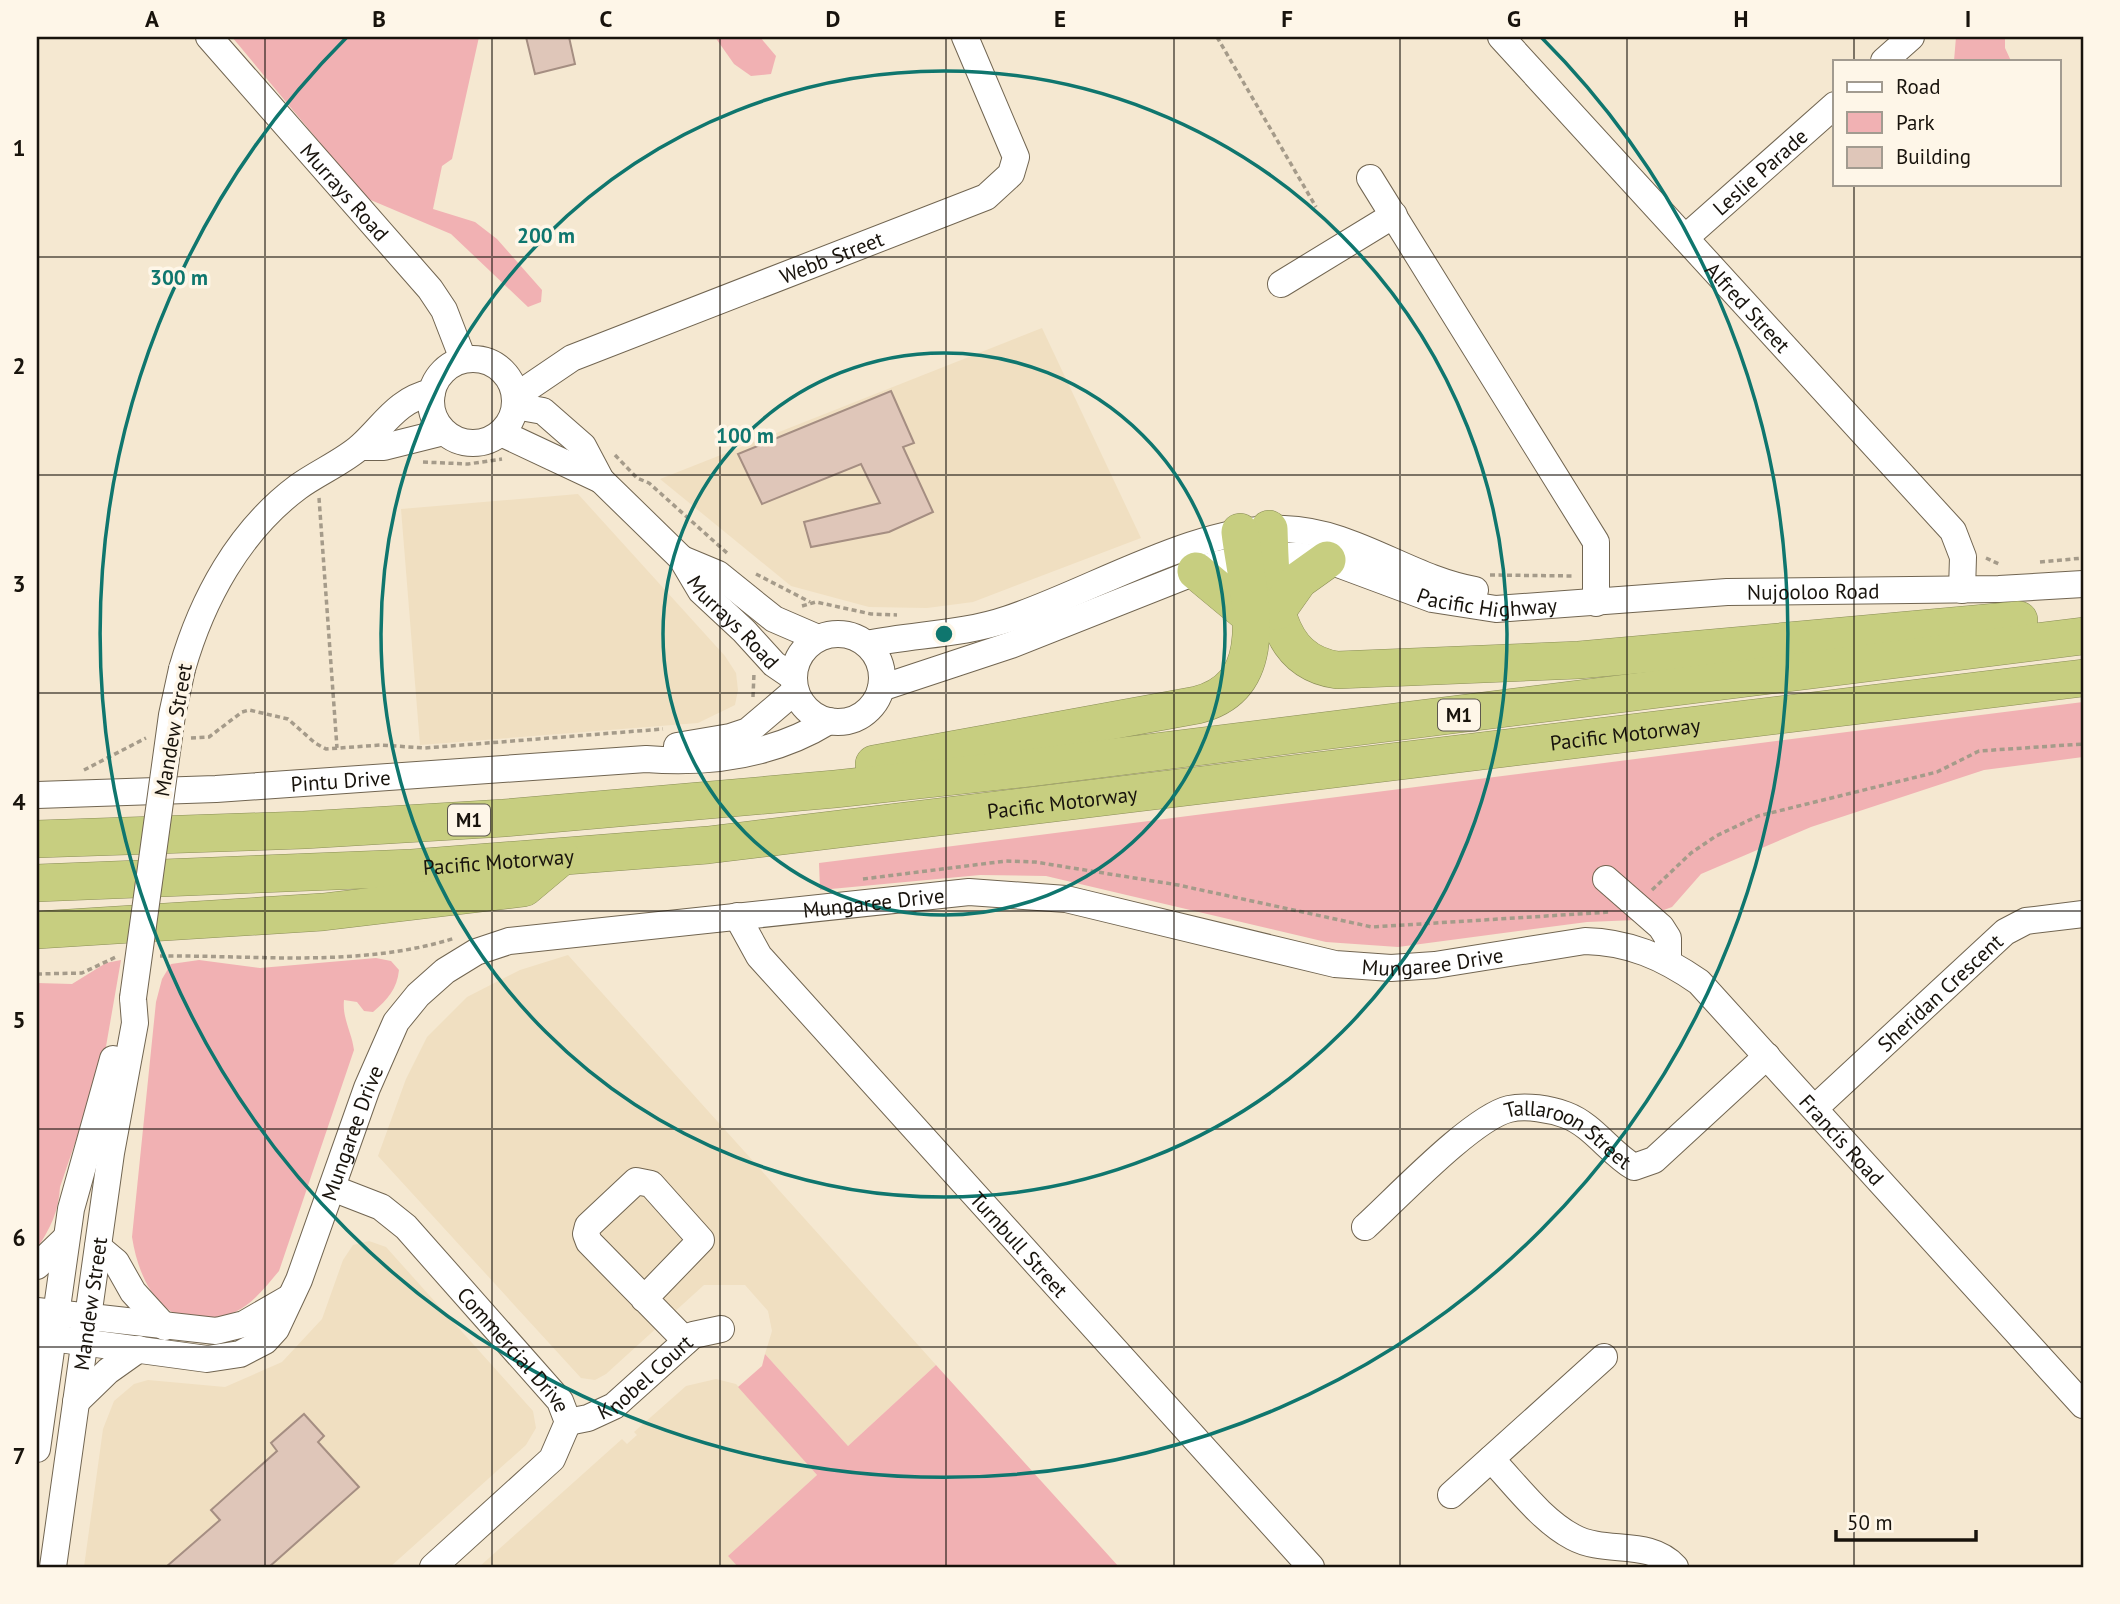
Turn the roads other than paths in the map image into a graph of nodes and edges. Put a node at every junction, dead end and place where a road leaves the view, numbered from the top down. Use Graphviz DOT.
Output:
graph roads {
  1 [pos="209,37"];
  2 [pos="965,37"];
  3 [pos="1501,37"];
  4 [pos="1911,37"];
  5 [pos="1885,60"];
  6 [pos="1833,107"];
  7 [pos="1370,178"];
  8 [pos="1394,215"];
  9 [pos="1685,238"];
  10 [pos="1281,284"];
  11 [pos="463,359"];
  12 [pos="432,392"];
  13 [pos="515,401"];
  14 [pos="444,432"];
  15 [pos="505,445"];
  16 [pos="361,447"];
  17 [pos="601,480"];
  18 [pos="1255,544"];
  19 [pos="682,558"];
  20 [pos="1327,560"];
  21 [pos="1196,571"];
  22 [pos="2083,584"];
  23 [pos="1962,590"];
  24 [pos="1596,603"];
  25 [pos="1544,605"];
  26 [pos="1263,613"];
  27 [pos="2083,615"];
  28 [pos="2083,636"];
  29 [pos="818,638"];
  30 [pos="867,644"];
  31 [pos="2083,678"];
  32 [pos="794,684"];
  33 [pos="881,688"];
  34 [pos="829,722"];
  35 [pos="646,758"];
  36 [pos="835,789"];
  37 [pos="37,795"];
  38 [pos="37,839"];
  39 [pos="561,857"];
  40 [pos="1606,880"];
  41 [pos="37,883"];
  42 [pos="2083,914"];
  43 [pos="737,916"];
  44 [pos="37,930"];
  45 [pos="1668,960"];
  46 [pos="133,998"];
  47 [pos="1767,1056"];
  48 [pos="1815,1108"];
  49 [pos="332,1188"];
  50 [pos="1365,1227"];
  51 [pos="66,1238"];
  52 [pos="98,1247"];
  53 [pos="37,1266"];
  54 [pos="289,1297"];
  55 [pos="644,1299"];
  56 [pos="45,1325"];
  57 [pos="166,1327"];
  58 [pos="87,1329"];
  59 [pos="721,1329"];
  60 [pos="686,1341"];
  61 [pos="139,1349"];
  62 [pos="1604,1357"];
  63 [pos="41,1393"];
  64 [pos="76,1402"];
  65 [pos="2083,1405"];
  66 [pos="568,1422"];
  67 [pos="37,1449"];
  68 [pos="1491,1459"];
  69 [pos="1451,1495"];
  70 [pos="53,1567"];
  71 [pos="433,1567"];
  72 [pos="1311,1567"];
  73 [pos="1675,1567"];
  1 -- 11 [label="street, Murrays Road"];
  2 -- 13 [label="street, Webb Street"];
  3 -- 9 [label="street, Alfred Street"];
  4 -- 5 [label="street"];
  6 -- 9 [label="street, Leslie Parade"];
  7 -- 8 [label="street"];
  8 -- 10 [label="street"];
  8 -- 24 [label="street"];
  9 -- 23 [label="street, Alfred Street"];
  11 -- 12 [label="street"];
  11 -- 13 [label="street"];
  12 -- 14 [label="street"];
  12 -- 16 [label="street, Mandew Street"];
  13 -- 15 [label="street"];
  13 -- 17 [label="street, Murrays Road"];
  14 -- 15 [label="street"];
  14 -- 16 [label="street, Mandew Street"];
  15 -- 17 [label="street, Murrays Road"];
  16 -- 46 [label="street, Mandew Street, bridge"];
  17 -- 19 [label="street, Murrays Road"];
  18 -- 20 [label="street, Pacific Highway"];
  18 -- 21 [label="street, Pacific Highway"];
  18 -- 25 [label="street, Pacific Highway"];
  18 -- 26 [label="highway"];
  18 -- 30 [label="street, Pacific Highway"];
  19 -- 29 [label="street, Murrays Road"];
  19 -- 32 [label="street, Murrays Road"];
  20 -- 25 [label="street, Pacific Highway"];
  20 -- 26 [label="highway"];
  21 -- 26 [label="highway"];
  21 -- 33 [label="street, Pacific Highway"];
  22 -- 23 [label="street, Nujooloo Road"];
  23 -- 24 [label="street, Nujooloo Road"];
  24 -- 25 [label="street, Nujooloo Road"];
  26 -- 27 [label="highway"];
  26 -- 36 [label="highway"];
  28 -- 36 [label="highway, Pacific Motorway / M1"];
  29 -- 30 [label="street"];
  29 -- 32 [label="street"];
  30 -- 33 [label="street"];
  31 -- 39 [label="highway, Pacific Motorway / M1"];
  32 -- 34 [label="street"];
  32 -- 35 [label="street, Pintu Drive"];
  33 -- 34 [label="street"];
  34 -- 35 [label="street, Pintu Drive"];
  35 -- 37 [label="street, Pintu Drive"];
  36 -- 38 [label="highway, Pacific Motorway / M1"];
  39 -- 41 [label="highway, Pacific Motorway / M1"];
  39 -- 44 [label="highway"];
  40 -- 45 [label="street"];
  42 -- 48 [label="street, Sheridan Crescent"];
  43 -- 45 [label="street, Mungaree Drive"];
  43 -- 49 [label="street, Mungaree Drive"];
  43 -- 72 [label="street, Turnbull Street"];
  45 -- 47 [label="street, Francis Road"];
  46 -- 51 [label="street, Mandew Street"];
  46 -- 52 [label="street, Mandew Street"];
  47 -- 48 [label="street, Francis Road"];
  47 -- 50 [label="street, Tallaroon Street"];
  48 -- 65 [label="street, Francis Road"];
  49 -- 54 [label="street, Mungaree Drive"];
  49 -- 66 [label="street, Commercial Drive"];
  51 -- 53 [label="street"];
  51 -- 56 [label="street, Mandew Street"];
  52 -- 57 [label="street"];
  52 -- 58 [label="street, Mandew Street"];
  54 -- 57 [label="street, Mungaree Drive"];
  54 -- 61 [label="street, Mungaree Drive"];
  55 -- 55 [label="street"];
  55 -- 60 [label="street"];
  56 -- 58 [label="street, Mungaree Drive"];
  56 -- 63 [label="street, Mandew Street"];
  57 -- 58 [label="street, Mungaree Drive"];
  58 -- 61 [label="street, Mungaree Drive"];
  58 -- 64 [label="street, Mandew Street"];
  59 -- 60 [label="street, Knobel Court"];
  60 -- 66 [label="street, Knobel Court"];
  61 -- 64 [label="street"];
  62 -- 68 [label="street"];
  63 -- 67 [label="street, Mandew Street"];
  64 -- 70 [label="street, Mandew Street"];
  66 -- 71 [label="street, Commercial Drive"];
  68 -- 69 [label="street"];
  68 -- 73 [label="street"];
}
